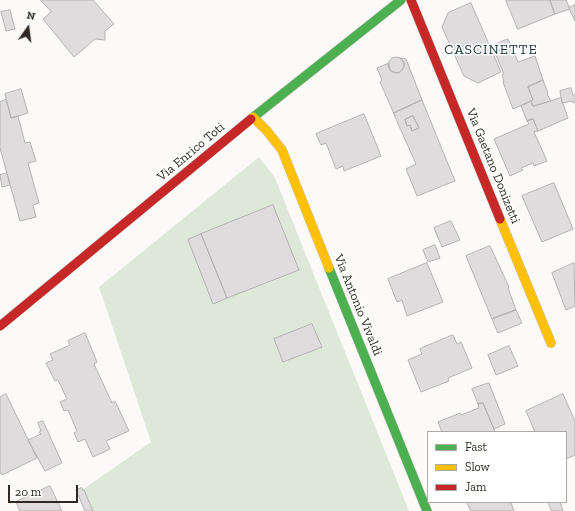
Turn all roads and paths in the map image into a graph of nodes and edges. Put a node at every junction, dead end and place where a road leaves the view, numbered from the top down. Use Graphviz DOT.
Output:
graph roads {
  1 [pos="401,0"];
  2 [pos="411,0"];
  3 [pos="253,118"];
  4 [pos="0,326"];
  5 [pos="551,342"];
  6 [pos="427,511"];
  1 -- 3 [label="street, Via Enrico Toti"];
  2 -- 5 [label="street, Via Gaetano Donizetti"];
  3 -- 4 [label="street, Via Enrico Toti"];
  3 -- 6 [label="street, Via Antonio Vivaldi"];
}
